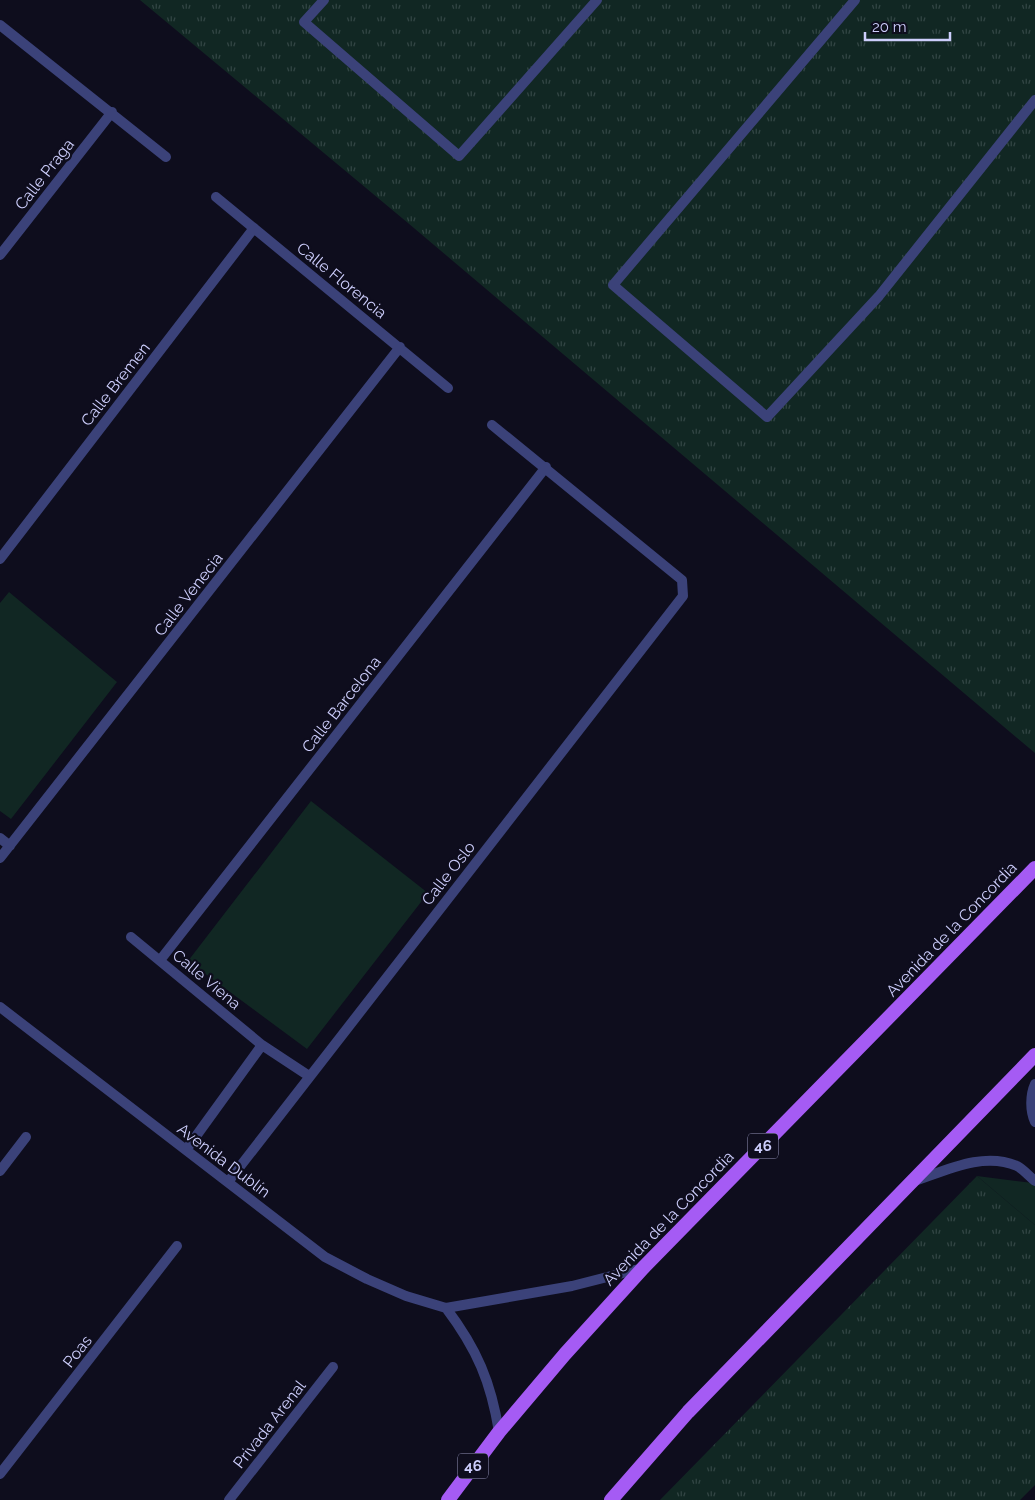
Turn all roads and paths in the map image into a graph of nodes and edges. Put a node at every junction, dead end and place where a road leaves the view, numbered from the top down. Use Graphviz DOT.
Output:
graph roads {
  1 [pos="324,0"];
  2 [pos="597,0"];
  3 [pos="855,0"];
  4 [pos="0,24"];
  5 [pos="1035,100"];
  6 [pos="112,112"];
  7 [pos="166,157"];
  8 [pos="216,197"];
  9 [pos="254,228"];
  10 [pos="0,255"];
  11 [pos="400,347"];
  12 [pos="448,388"];
  13 [pos="492,425"];
  14 [pos="546,467"];
  15 [pos="0,558"];
  16 [pos="0,838"];
  17 [pos="10,846"];
  18 [pos="0,858"];
  19 [pos="1035,868"];
  20 [pos="131,937"];
  21 [pos="161,959"];
  22 [pos="0,1008"];
  23 [pos="262,1045"];
  24 [pos="1035,1055"];
  25 [pos="309,1076"];
  26 [pos="1035,1084"];
  27 [pos="1035,1122"];
  28 [pos="26,1138"];
  29 [pos="186,1150"];
  30 [pos="0,1171"];
  31 [pos="1035,1181"];
  32 [pos="228,1182"];
  33 [pos="911,1183"];
  34 [pos="177,1246"];
  35 [pos="643,1268"];
  36 [pos="446,1308"];
  37 [pos="333,1367"];
  38 [pos="499,1432"];
  39 [pos="0,1474"];
  40 [pos="229,1500"];
  41 [pos="448,1500"];
  42 [pos="611,1500"];
  1 -- 2 [label="street"];
  3 -- 5 [label="street"];
  4 -- 6 [label="street"];
  6 -- 7 [label="street"];
  6 -- 10 [label="street, Calle Praga"];
  8 -- 9 [label="street, Calle Florencia"];
  9 -- 11 [label="street, Calle Florencia"];
  9 -- 15 [label="street, Calle Bremen"];
  11 -- 12 [label="street, Calle Florencia"];
  11 -- 17 [label="street, Calle Venecia"];
  13 -- 14 [label="street"];
  14 -- 21 [label="street, Calle Barcelona"];
  14 -- 25 [label="street, Calle Oslo"];
  16 -- 17 [label="street"];
  17 -- 18 [label="street, Calle Venecia"];
  19 -- 35 [label="main road, Avenida de la Concordia / 46"];
  20 -- 21 [label="street, Calle Viena"];
  21 -- 23 [label="street, Calle Viena"];
  22 -- 29 [label="street, Avenida Dublín"];
  23 -- 25 [label="street, Calle Viena"];
  23 -- 29 [label="street"];
  24 -- 33 [label="main road"];
  25 -- 32 [label="street, Calle Oslo"];
  26 -- 27 [label="street"];
  28 -- 30 [label="street"];
  29 -- 32 [label="street, Avenida Dublín"];
  31 -- 33 [label="street"];
  32 -- 36 [label="street, Avenida Dublín"];
  33 -- 42 [label="main road"];
  34 -- 39 [label="street, Poas"];
  35 -- 36 [label="street"];
  35 -- 38 [label="main road, Avenida de la Concordia / 46"];
  36 -- 38 [label="street"];
  37 -- 40 [label="street, Privada Arenal"];
  38 -- 41 [label="main road, Avenida de la Concordia / 46"];
}
